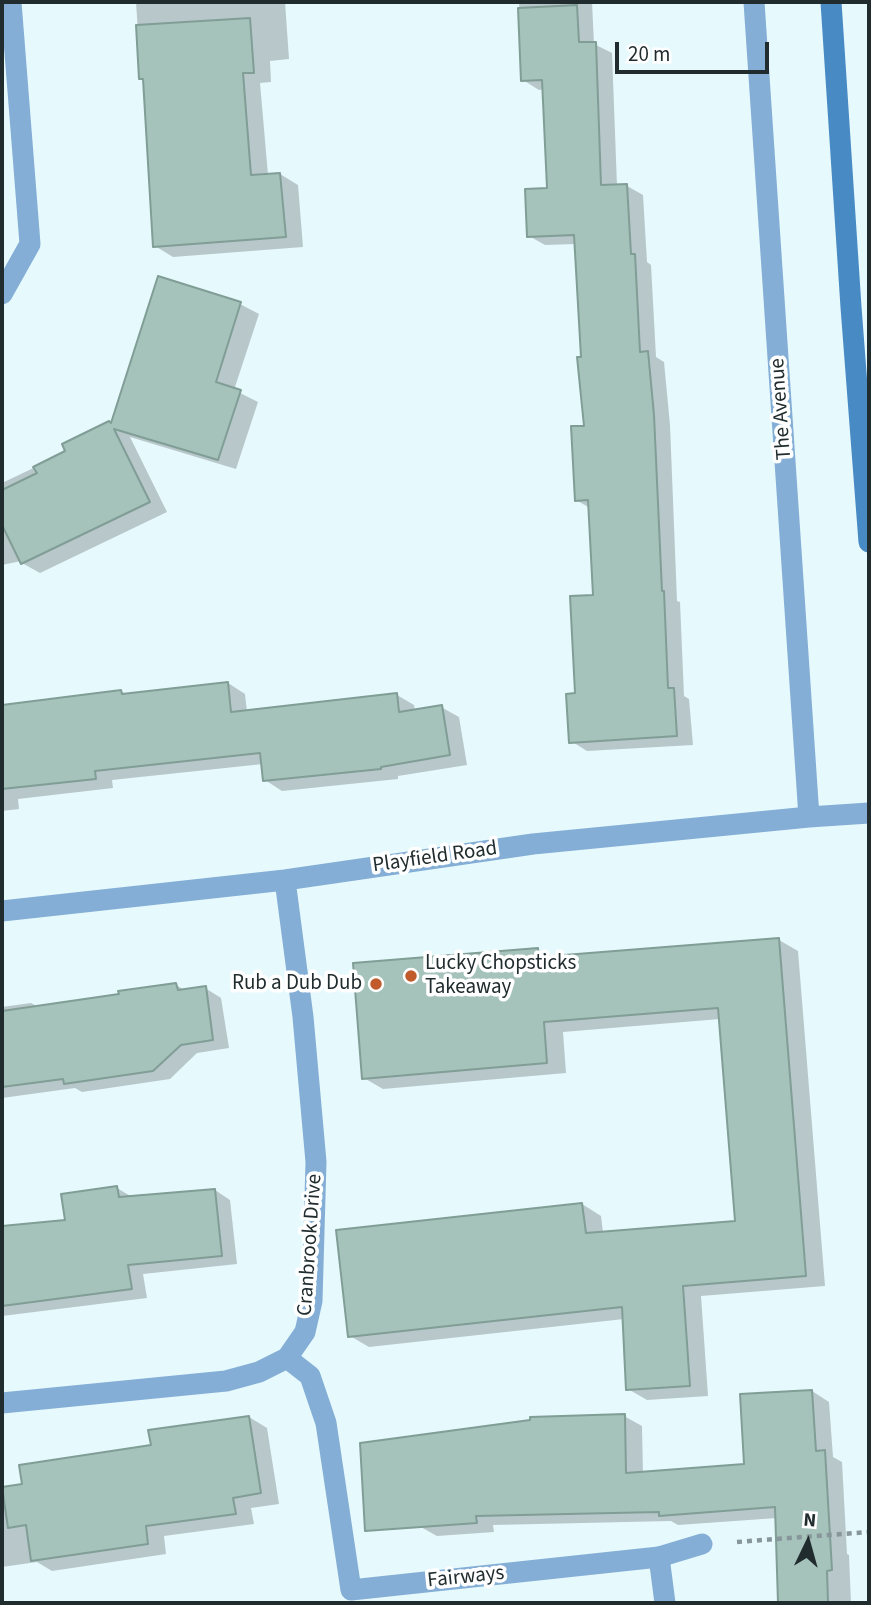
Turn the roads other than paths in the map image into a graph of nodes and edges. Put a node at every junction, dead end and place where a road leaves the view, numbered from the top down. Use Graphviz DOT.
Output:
graph roads {
  1 [pos="11,2"];
  2 [pos="754,2"];
  3 [pos="831,2"];
  4 [pos="2,294"];
  5 [pos="869,542"];
  6 [pos="869,813"];
  7 [pos="809,817"];
  8 [pos="285,880"];
  9 [pos="2,911"];
  10 [pos="288,1357"];
  11 [pos="2,1403"];
  12 [pos="702,1544"];
  13 [pos="659,1557"];
  14 [pos="665,1603"];
  1 -- 4 [label="street"];
  2 -- 7 [label="street, The Avenue"];
  3 -- 5 [label="street"];
  6 -- 7 [label="street, Playfield Road"];
  7 -- 8 [label="street, Playfield Road"];
  8 -- 9 [label="street, Playfield Road"];
  8 -- 10 [label="street, Cranbrook Drive"];
  10 -- 11 [label="street"];
  10 -- 13 [label="street, Fairways"];
  12 -- 13 [label="street, Fairways"];
  13 -- 14 [label="street"];
}
